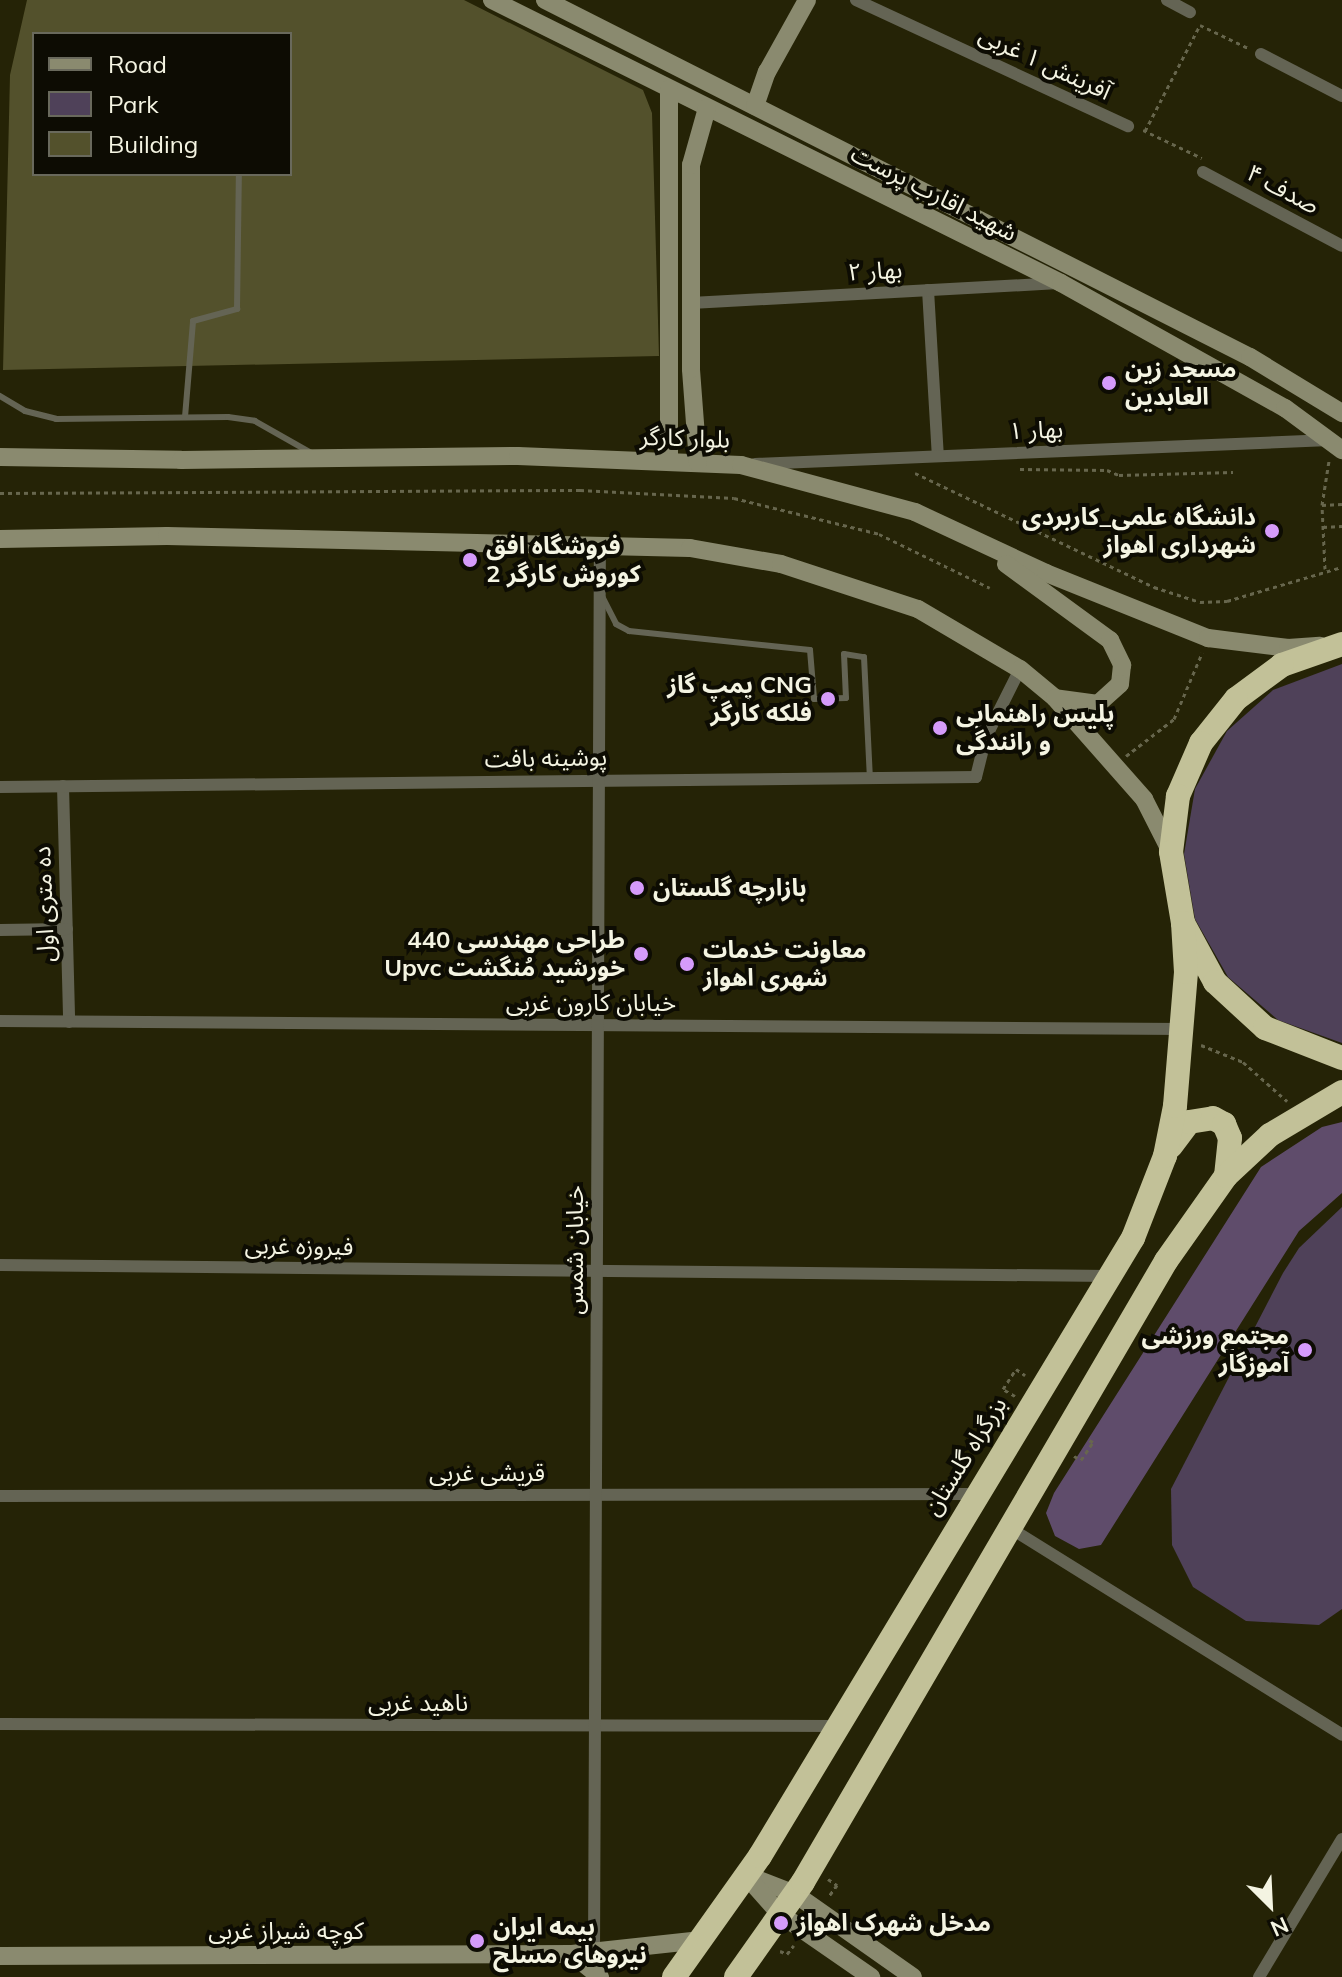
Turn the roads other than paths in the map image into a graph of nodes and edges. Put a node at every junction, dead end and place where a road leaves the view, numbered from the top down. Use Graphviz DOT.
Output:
graph roads {
  1 [pos="492,0"];
  2 [pos="545,0"];
  3 [pos="807,0"];
  4 [pos="856,0"];
  5 [pos="1167,0"];
  6 [pos="1190,12"];
  7 [pos="1261,54"];
  8 [pos="669,89"];
  9 [pos="1342,96"];
  10 [pos="755,106"];
  11 [pos="707,108"];
  12 [pos="1128,126"];
  13 [pos="1203,172"];
  14 [pos="239,176"];
  15 [pos="1342,246"];
  16 [pos="1061,283"];
  17 [pos="928,290"];
  18 [pos="691,303"];
  19 [pos="0,396"];
  20 [pos="1342,413"];
  21 [pos="185,417"];
  22 [pos="1337,445"];
  23 [pos="938,456"];
  24 [pos="0,457"];
  25 [pos="317,457"];
  26 [pos="669,462"];
  27 [pos="698,463"];
  28 [pos="741,465"];
  29 [pos="0,539"];
  30 [pos="971,539"];
  31 [pos="600,547"];
  32 [pos="600,592"];
  33 [pos="1339,644"];
  34 [pos="1020,669"];
  35 [pos="1055,698"];
  36 [pos="870,778"];
  37 [pos="599,779"];
  38 [pos="63,786"];
  39 [pos="0,787"];
  40 [pos="1171,852"];
  41 [pos="1183,923"];
  42 [pos="67,929"];
  43 [pos="0,930"];
  44 [pos="0,1021"];
  45 [pos="69,1022"];
  46 [pos="598,1025"];
  47 [pos="1182,1033"];
  48 [pos="1342,1058"];
  49 [pos="1342,1092"];
  50 [pos="1165,1156"];
  51 [pos="1226,1176"];
  52 [pos="0,1265"];
  53 [pos="597,1271"];
  54 [pos="1110,1276"];
  55 [pos="974,1494"];
  56 [pos="596,1495"];
  57 [pos="0,1496"];
  58 [pos="1010,1528"];
  59 [pos="0,1724"];
  60 [pos="595,1725"];
  61 [pos="836,1726"];
  62 [pos="1342,1735"];
  63 [pos="1342,1839"];
  64 [pos="746,1875"];
  65 [pos="788,1904"];
  66 [pos="701,1940"];
  67 [pos="594,1953"];
  68 [pos="572,1954"];
  69 [pos="0,1956"];
  70 [pos="600,1977"];
  71 [pos="674,1977"];
  72 [pos="736,1977"];
  73 [pos="871,1977"];
  74 [pos="913,1977"];
  75 [pos="1259,1977"];
  1 -- 8 [label="main road, شهید اقارب پرست"];
  2 -- 10 [label="main road, شهید اقارب پرست"];
  3 -- 10 [label="main road"];
  4 -- 12 [label="street, آفرینش ۱ غربی"];
  5 -- 6 [label="street"];
  7 -- 9 [label="street"];
  8 -- 11 [label="main road, شهید اقارب پرست"];
  8 -- 26 [label="main road"];
  10 -- 20 [label="main road, شهید اقارب پرست"];
  11 -- 16 [label="main road, شهید اقارب پرست"];
  11 -- 18 [label="main road"];
  13 -- 15 [label="street, صدف ۴"];
  14 -- 21 [label="lane"];
  16 -- 17 [label="street, بهار ۲"];
  16 -- 22 [label="main road, شهید اقارب پرست"];
  17 -- 18 [label="street, بهار ۲"];
  17 -- 23 [label="street"];
  18 -- 27 [label="main road"];
  19 -- 21 [label="lane"];
  21 -- 25 [label="lane"];
  22 -- 23 [label="street, بهار ۱"];
  23 -- 28 [label="street, بهار ۱"];
  24 -- 25 [label="main road, بلوار کارگر"];
  25 -- 26 [label="main road, بلوار کارگر"];
  26 -- 27 [label="main road, بلوار کارگر"];
  27 -- 28 [label="main road, بلوار کارگر"];
  28 -- 30 [label="main road, بلوار کارگر"];
  29 -- 31 [label="main road"];
  30 -- 33 [label="main road, بلوار کارگر"];
  30 -- 35 [label="main road"];
  31 -- 32 [label="street, خیابان شمس"];
  31 -- 34 [label="main road"];
  32 -- 36 [label="lane"];
  32 -- 37 [label="street, خیابان شمس"];
  33 -- 40 [label="highway"];
  34 -- 35 [label="main road"];
  34 -- 36 [label="street, پوشینه بافت"];
  35 -- 40 [label="main road"];
  36 -- 37 [label="street, پوشینه بافت"];
  37 -- 38 [label="street, پوشینه بافت"];
  37 -- 46 [label="street, خیابان شمس"];
  38 -- 39 [label="street, پوشینه بافت"];
  38 -- 42 [label="street, ده متری اول"];
  40 -- 41 [label="highway"];
  41 -- 47 [label="highway, بزرگراه گلستان"];
  41 -- 48 [label="highway"];
  42 -- 43 [label="street"];
  42 -- 45 [label="street, ده متری اول"];
  44 -- 45 [label="street, خیابان کارون غربی"];
  45 -- 46 [label="street, خیابان کارون غربی"];
  46 -- 47 [label="street, خیابان کارون غربی"];
  46 -- 53 [label="street, خیابان شمس"];
  47 -- 50 [label="highway, بزرگراه گلستان"];
  49 -- 51 [label="highway"];
  50 -- 51 [label="highway"];
  50 -- 54 [label="highway, بزرگراه گلستان"];
  51 -- 58 [label="highway"];
  52 -- 53 [label="street, فیروزه غربی"];
  53 -- 54 [label="street, فیروزه غربی"];
  53 -- 56 [label="street, خیابان شمس"];
  54 -- 55 [label="highway, بزرگراه گلستان"];
  55 -- 56 [label="street, قریشی غربی"];
  55 -- 61 [label="highway, بزرگراه گلستان"];
  56 -- 57 [label="street, قریشی غربی"];
  56 -- 60 [label="street, خیابان شمس"];
  58 -- 62 [label="street"];
  58 -- 65 [label="highway"];
  59 -- 60 [label="street, ناهید غربی"];
  60 -- 61 [label="street, ناهید غربی"];
  60 -- 67 [label="street, خیابان شمس"];
  61 -- 64 [label="highway, بزرگراه گلستان"];
  63 -- 75 [label="street"];
  64 -- 65 [label="main road"];
  64 -- 66 [label="highway, بزرگراه گلستان"];
  65 -- 72 [label="highway"];
  65 -- 73 [label="main road"];
  65 -- 74 [label="main road"];
  66 -- 67 [label="main road, کوچه شیراز غربی"];
  66 -- 71 [label="highway, بزرگراه گلستان"];
  67 -- 68 [label="main road, کوچه شیراز غربی"];
  68 -- 69 [label="main road, کوچه شیراز غربی"];
  68 -- 70 [label="main road"];
}
